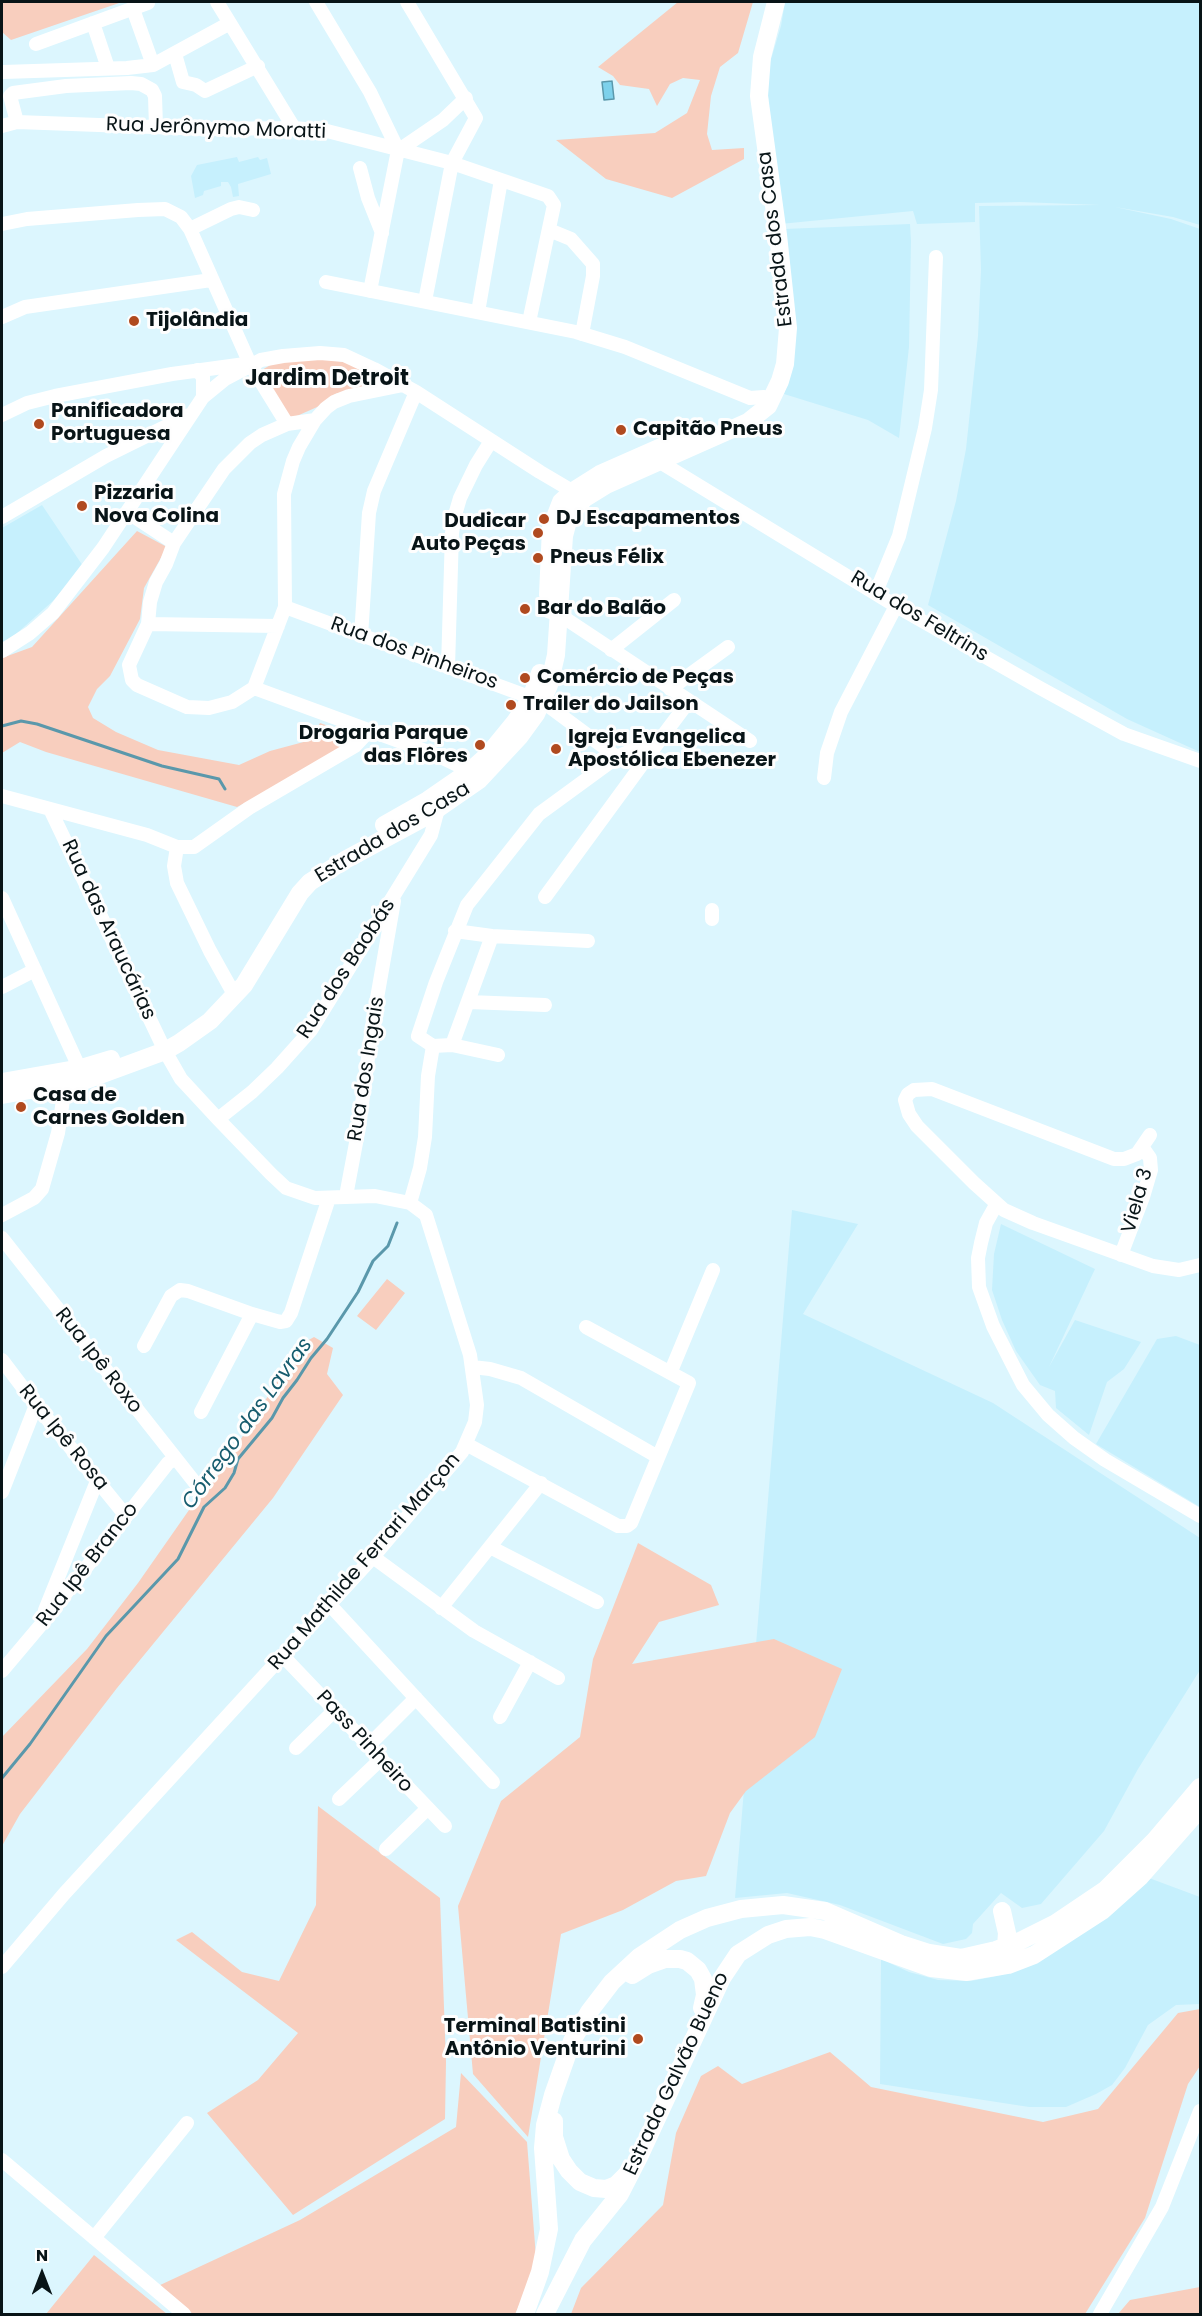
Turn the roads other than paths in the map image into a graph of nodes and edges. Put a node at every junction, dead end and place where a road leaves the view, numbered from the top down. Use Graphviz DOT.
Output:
graph roads {
  1 [pos="217,2"];
  2 [pos="316,2"];
  3 [pos="407,2"];
  4 [pos="766,2"];
  5 [pos="776,2"];
  6 [pos="148,3"];
  7 [pos="133,9"];
  8 [pos="93,23"];
  9 [pos="230,23"];
  10 [pos="36,44"];
  11 [pos="175,54"];
  12 [pos="153,65"];
  13 [pos="258,66"];
  14 [pos="108,68"];
  15 [pos="3,72"];
  16 [pos="466,98"];
  17 [pos="16,122"];
  18 [pos="2,126"];
  19 [pos="156,127"];
  20 [pos="294,128"];
  21 [pos="399,150"];
  22 [pos="452,163"];
  23 [pos="360,168"];
  24 [pos="501,180"];
  25 [pos="253,210"];
  26 [pos="2,224"];
  27 [pos="190,229"];
  28 [pos="549,230"];
  29 [pos="382,233"];
  30 [pos="936,257"];
  31 [pos="212,280"];
  32 [pos="326,282"];
  33 [pos="370,291"];
  34 [pos="425,301"];
  35 [pos="478,312"];
  36 [pos="2,317"];
  37 [pos="529,322"];
  38 [pos="582,334"];
  39 [pos="250,364"];
  40 [pos="200,373"];
  41 [pos="403,385"];
  42 [pos="416,392"];
  43 [pos="202,397"];
  44 [pos="755,400"];
  45 [pos="2,415"];
  46 [pos="190,415"];
  47 [pos="315,420"];
  48 [pos="287,424"];
  49 [pos="491,441"];
  50 [pos="655,457"];
  51 [pos="579,495"];
  52 [pos="127,512"];
  53 [pos="2,517"];
  54 [pos="174,543"];
  55 [pos="876,592"];
  56 [pos="674,600"];
  57 [pos="896,606"];
  58 [pos="285,607"];
  59 [pos="554,613"];
  60 [pos="148,624"];
  61 [pos="278,626"];
  62 [pos="361,636"];
  63 [pos="728,647"];
  64 [pos="611,650"];
  65 [pos="2,651"];
  66 [pos="448,667"];
  67 [pos="254,688"];
  68 [pos="670,689"];
  69 [pos="537,700"];
  70 [pos="689,701"];
  71 [pos="370,730"];
  72 [pos="662,737"];
  73 [pos="750,741"];
  74 [pos="617,757"];
  75 [pos="1200,761"];
  76 [pos="475,776"];
  77 [pos="824,778"];
  78 [pos="2,796"];
  79 [pos="436,803"];
  80 [pos="50,809"];
  81 [pos="177,847"];
  82 [pos="394,896"];
  83 [pos="544,897"];
  84 [pos="2,898"];
  85 [pos="455,931"];
  86 [pos="370,935"];
  87 [pos="492,936"];
  88 [pos="387,942"];
  89 [pos="588,942"];
  90 [pos="35,969"];
  91 [pos="2,987"];
  92 [pos="232,991"];
  93 [pos="469,1002"];
  94 [pos="545,1005"];
  95 [pos="162,1045"];
  96 [pos="452,1045"];
  97 [pos="433,1046"];
  98 [pos="498,1055"];
  99 [pos="75,1076"];
  100 [pos="2,1082"];
  101 [pos="2,1095"];
  102 [pos="218,1119"];
  103 [pos="1150,1135"];
  104 [pos="1143,1148"];
  105 [pos="346,1196"];
  106 [pos="329,1198"];
  107 [pos="410,1203"];
  108 [pos="996,1205"];
  109 [pos="2,1215"];
  110 [pos="2,1238"];
  111 [pos="1121,1254"];
  112 [pos="1200,1265"];
  113 [pos="713,1270"];
  114 [pos="252,1314"];
  115 [pos="586,1327"];
  116 [pos="144,1346"];
  117 [pos="2,1360"];
  118 [pos="472,1367"];
  119 [pos="671,1371"];
  120 [pos="36,1405"];
  121 [pos="201,1412"];
  122 [pos="466,1444"];
  123 [pos="658,1456"];
  124 [pos="175,1459"];
  125 [pos="96,1480"];
  126 [pos="541,1483"];
  127 [pos="196,1484"];
  128 [pos="2,1492"];
  129 [pos="126,1516"];
  130 [pos="1200,1516"];
  131 [pos="490,1547"];
  132 [pos="373,1557"];
  133 [pos="597,1602"];
  134 [pos="330,1605"];
  135 [pos="441,1608"];
  136 [pos="45,1620"];
  137 [pos="283,1656"];
  138 [pos="530,1662"];
  139 [pos="2,1671"];
  140 [pos="558,1678"];
  141 [pos="416,1698"];
  142 [pos="335,1710"];
  143 [pos="500,1717"];
  144 [pos="368,1746"];
  145 [pos="296,1748"];
  146 [pos="381,1760"];
  147 [pos="493,1782"];
  148 [pos="1200,1787"];
  149 [pos="339,1799"];
  150 [pos="427,1809"];
  151 [pos="1200,1809"];
  152 [pos="446,1826"];
  153 [pos="386,1849"];
  154 [pos="1002,1911"];
  155 [pos="1006,1946"];
  156 [pos="891,1955"];
  157 [pos="2,1967"];
  158 [pos="602,1997"];
  159 [pos="674,2078"];
  160 [pos="553,2095"];
  161 [pos="1200,2111"];
  162 [pos="187,2123"];
  163 [pos="639,2157"];
  164 [pos="2,2160"];
  165 [pos="94,2238"];
  166 [pos="184,2314"];
  167 [pos="525,2314"];
  168 [pos="545,2314"];
  169 [pos="1100,2314"];
  1 -- 9 [label="street"];
  2 -- 21 [label="street"];
  3 -- 16 [label="street"];
  4 -- 44 [label="main road, Estrada dos Casa"];
  5 -- 50 [label="main road, Estrada dos Casa"];
  6 -- 7 [label="street"];
  7 -- 8 [label="street"];
  7 -- 12 [label="street"];
  8 -- 10 [label="street"];
  8 -- 14 [label="street"];
  9 -- 11 [label="street"];
  9 -- 13 [label="street"];
  11 -- 12 [label="street"];
  11 -- 13 [label="street"];
  12 -- 14 [label="street"];
  13 -- 20 [label="street"];
  14 -- 15 [label="street"];
  16 -- 21 [label="street"];
  16 -- 22 [label="street"];
  17 -- 18 [label="street, Rua Jerônymo Moratti"];
  17 -- 19 [label="street, Rua Jerônymo Moratti"];
  17 -- 19 [label="street"];
  19 -- 20 [label="street, Rua Jerônymo Moratti"];
  20 -- 21 [label="street, Rua Jerônymo Moratti"];
  21 -- 22 [label="street, Rua Jerônymo Moratti"];
  21 -- 29 [label="street"];
  22 -- 24 [label="street, Rua Jerônymo Moratti"];
  22 -- 34 [label="street"];
  23 -- 29 [label="street"];
  24 -- 28 [label="street, Rua Jerônymo Moratti"];
  24 -- 35 [label="street"];
  25 -- 27 [label="street"];
  26 -- 27 [label="street"];
  27 -- 31 [label="street"];
  28 -- 37 [label="street"];
  28 -- 38 [label="street"];
  29 -- 33 [label="street"];
  30 -- 55 [label="street"];
  31 -- 36 [label="street"];
  31 -- 39 [label="street"];
  32 -- 33 [label="street"];
  33 -- 34 [label="street"];
  34 -- 35 [label="street"];
  35 -- 37 [label="street"];
  37 -- 38 [label="street"];
  38 -- 44 [label="street"];
  39 -- 40 [label="street"];
  39 -- 41 [label="street"];
  39 -- 43 [label="street"];
  39 -- 48 [label="street"];
  40 -- 43 [label="street"];
  40 -- 45 [label="street"];
  41 -- 42 [label="street"];
  41 -- 47 [label="street"];
  42 -- 49 [label="street"];
  42 -- 62 [label="street"];
  43 -- 46 [label="street"];
  44 -- 50 [label="main road, Estrada dos Casa"];
  46 -- 52 [label="street"];
  46 -- 53 [label="street"];
  47 -- 48 [label="street"];
  47 -- 58 [label="street"];
  48 -- 54 [label="street"];
  49 -- 51 [label="street"];
  49 -- 66 [label="street"];
  50 -- 51 [label="main road, Estrada dos Casa"];
  50 -- 55 [label="street, Rua dos Feltrins"];
  51 -- 59 [label="main road, Estrada dos Casa"];
  52 -- 54 [label="street"];
  52 -- 65 [label="street"];
  54 -- 60 [label="street"];
  55 -- 57 [label="street, Rua dos Feltrins"];
  56 -- 64 [label="street"];
  57 -- 75 [label="street, Rua dos Feltrins"];
  57 -- 77 [label="street"];
  58 -- 61 [label="street"];
  58 -- 62 [label="street, Rua dos Pinheiros"];
  59 -- 64 [label="street"];
  59 -- 69 [label="main road, Estrada dos Casa"];
  60 -- 61 [label="street"];
  60 -- 67 [label="street"];
  61 -- 67 [label="street"];
  62 -- 66 [label="street, Rua dos Pinheiros"];
  63 -- 68 [label="street"];
  64 -- 68 [label="street"];
  66 -- 69 [label="street, Rua dos Pinheiros"];
  67 -- 71 [label="street"];
  68 -- 70 [label="street"];
  69 -- 74 [label="street, Rua dos Pinheiros"];
  69 -- 76 [label="main road, Estrada dos Casa"];
  70 -- 72 [label="street"];
  70 -- 73 [label="street"];
  71 -- 76 [label="street"];
  71 -- 81 [label="street"];
  72 -- 74 [label="street"];
  72 -- 83 [label="street"];
  74 -- 85 [label="street"];
  76 -- 79 [label="main road, Estrada dos Casa"];
  78 -- 80 [label="street"];
  79 -- 82 [label="street, Rua dos Baobás"];
  79 -- 92 [label="main road, Estrada dos Casa"];
  80 -- 81 [label="street"];
  80 -- 95 [label="street, Rua das Araucárias"];
  81 -- 92 [label="street"];
  82 -- 86 [label="street, Rua dos Baobás"];
  82 -- 88 [label="street, Rua dos Ingais"];
  84 -- 90 [label="street"];
  85 -- 87 [label="street"];
  85 -- 97 [label="street"];
  86 -- 88 [label="street"];
  86 -- 102 [label="street, Rua dos Baobás"];
  87 -- 89 [label="street"];
  87 -- 93 [label="street"];
  88 -- 105 [label="street, Rua dos Ingais"];
  90 -- 91 [label="street"];
  90 -- 99 [label="street"];
  92 -- 95 [label="main road, Estrada dos Casa"];
  93 -- 94 [label="street"];
  93 -- 96 [label="street"];
  95 -- 99 [label="main road, Estrada dos Casa"];
  95 -- 102 [label="street"];
  96 -- 97 [label="street"];
  96 -- 98 [label="street"];
  97 -- 107 [label="street"];
  99 -- 100 [label="main road, Estrada dos Casa"];
  99 -- 101 [label="main road, Estrada dos Casa"];
  99 -- 109 [label="street"];
  102 -- 106 [label="street"];
  103 -- 104 [label="street"];
  104 -- 108 [label="street"];
  104 -- 111 [label="street, Viela 3"];
  105 -- 106 [label="street"];
  105 -- 107 [label="street"];
  106 -- 114 [label="street"];
  107 -- 118 [label="street, Rua Mathilde Ferrari Marçon"];
  108 -- 111 [label="street"];
  108 -- 130 [label="street"];
  110 -- 124 [label="street, Rua Ipê Roxo"];
  111 -- 112 [label="street"];
  113 -- 119 [label="street"];
  114 -- 116 [label="street"];
  114 -- 121 [label="street"];
  115 -- 119 [label="street"];
  117 -- 120 [label="street, Rua Ipê Rosa"];
  118 -- 122 [label="street, Rua Mathilde Ferrari Marçon"];
  118 -- 123 [label="street"];
  119 -- 123 [label="street"];
  120 -- 125 [label="street, Rua Ipê Rosa"];
  120 -- 128 [label="street"];
  122 -- 126 [label="street"];
  122 -- 132 [label="street, Rua Mathilde Ferrari Marçon"];
  123 -- 126 [label="street"];
  124 -- 127 [label="street, Rua Ipê Roxo"];
  124 -- 129 [label="street, Rua Ipê Branco"];
  125 -- 129 [label="street, Rua Ipê Rosa"];
  125 -- 136 [label="street"];
  126 -- 131 [label="street"];
  129 -- 136 [label="street, Rua Ipê Branco"];
  131 -- 133 [label="street"];
  131 -- 135 [label="street"];
  132 -- 134 [label="street, Rua Mathilde Ferrari Marçon"];
  132 -- 135 [label="street"];
  134 -- 137 [label="street, Rua Mathilde Ferrari Marçon"];
  134 -- 141 [label="street"];
  135 -- 138 [label="street"];
  136 -- 139 [label="street, Rua Ipê Branco"];
  137 -- 142 [label="street, Pass Pinheiro"];
  137 -- 157 [label="street, Rua Mathilde Ferrari Marçon"];
  138 -- 140 [label="street"];
  138 -- 143 [label="street"];
  141 -- 144 [label="street"];
  141 -- 147 [label="street"];
  142 -- 144 [label="street, Pass Pinheiro"];
  142 -- 145 [label="street"];
  144 -- 146 [label="street, Pass Pinheiro"];
  146 -- 149 [label="street"];
  146 -- 150 [label="street, Pass Pinheiro"];
  148 -- 155 [label="main road"];
  150 -- 152 [label="street, Pass Pinheiro"];
  150 -- 153 [label="street"];
  151 -- 156 [label="main road, Estrada Galvão Bueno"];
  154 -- 155 [label="main road"];
  155 -- 156 [label="main road"];
  155 -- 158 [label="main road"];
  156 -- 159 [label="main road, Estrada Galvão Bueno"];
  158 -- 159 [label="main road"];
  158 -- 160 [label="main road"];
  159 -- 163 [label="main road, Estrada Galvão Bueno"];
  160 -- 163 [label="main road"];
  160 -- 167 [label="main road"];
  161 -- 169 [label="street"];
  162 -- 165 [label="street"];
  163 -- 168 [label="main road, Estrada Galvão Bueno"];
  164 -- 165 [label="street"];
  165 -- 166 [label="street"];
}
